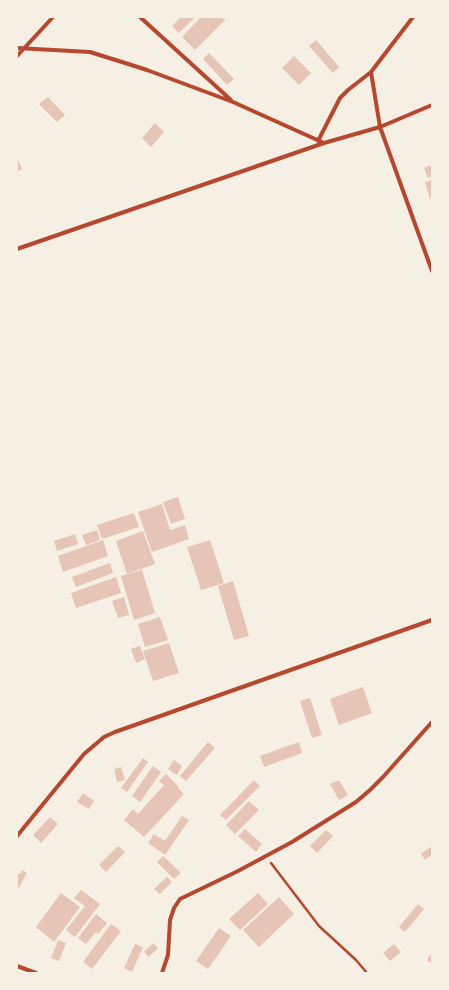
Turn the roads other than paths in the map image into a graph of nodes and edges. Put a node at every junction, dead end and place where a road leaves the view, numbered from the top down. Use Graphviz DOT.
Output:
graph roads {
  1 [pos="53,17"];
  2 [pos="140,17"];
  3 [pos="413,17"];
  4 [pos="17,48"];
  5 [pos="24,48"];
  6 [pos="17,56"];
  7 [pos="371,72"];
  8 [pos="233,102"];
  9 [pos="432,105"];
  10 [pos="380,127"];
  11 [pos="318,141"];
  12 [pos="324,143"];
  13 [pos="17,249"];
  14 [pos="432,271"];
  15 [pos="432,620"];
  16 [pos="432,722"];
  17 [pos="17,836"];
  18 [pos="17,966"];
  19 [pos="36,973"];
  20 [pos="162,973"];
  1 -- 5 [label="street"];
  2 -- 8 [label="street"];
  3 -- 7 [label="street"];
  4 -- 5 [label="street"];
  5 -- 6 [label="street"];
  5 -- 8 [label="street"];
  7 -- 10 [label="street"];
  7 -- 11 [label="street"];
  8 -- 11 [label="street"];
  9 -- 10 [label="street"];
  10 -- 12 [label="street"];
  10 -- 14 [label="street"];
  11 -- 12 [label="street"];
  12 -- 13 [label="street"];
  15 -- 17 [label="street"];
  16 -- 20 [label="street"];
  18 -- 19 [label="street"];
}
